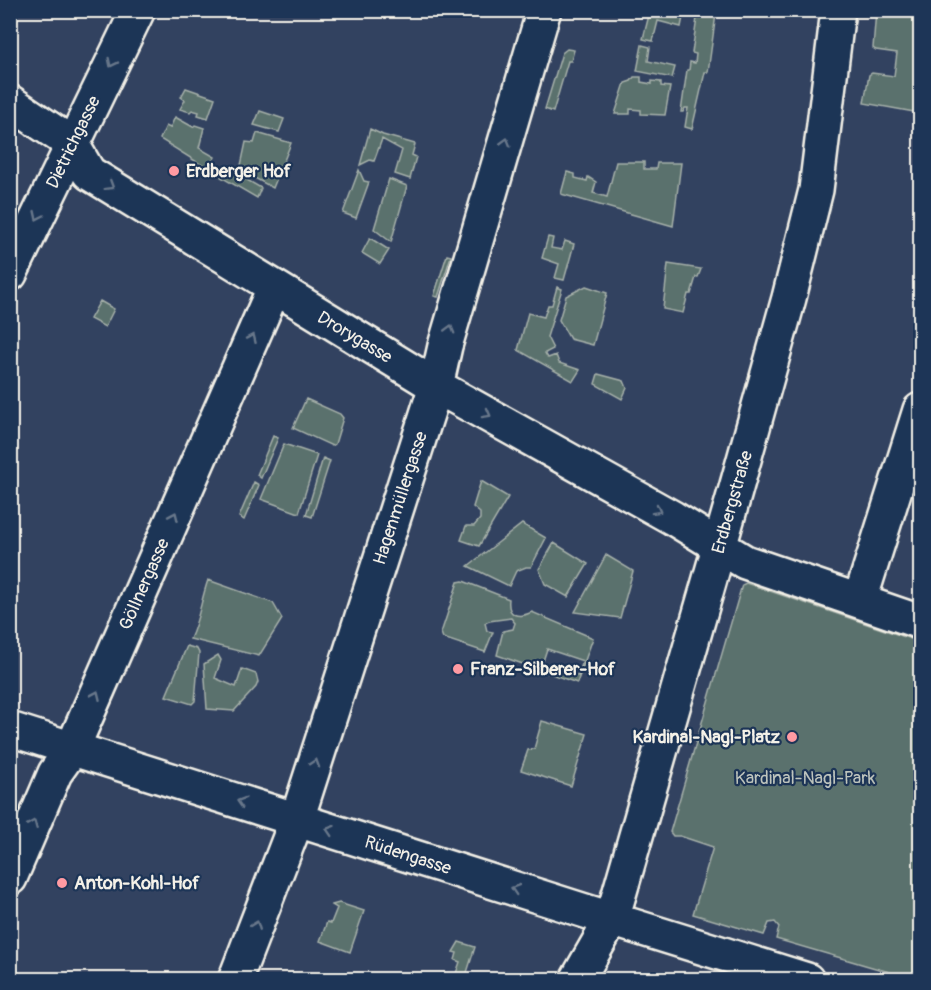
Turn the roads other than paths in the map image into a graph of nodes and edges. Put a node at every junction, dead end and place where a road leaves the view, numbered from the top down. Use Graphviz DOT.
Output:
graph roads {
  1 [pos="138,10"];
  2 [pos="544,10"];
  3 [pos="838,10"];
  4 [pos="10,102"];
  5 [pos="72,144"];
  6 [pos="10,274"];
  7 [pos="274,288"];
  8 [pos="436,386"];
  9 [pos="921,410"];
  10 [pos="719,546"];
  11 [pos="860,600"];
  12 [pos="921,622"];
  13 [pos="10,729"];
  14 [pos="72,748"];
  15 [pos="297,819"];
  16 [pos="10,878"];
  17 [pos="612,919"];
  18 [pos="235,980"];
  19 [pos="577,980"];
  20 [pos="807,980"];
  1 -- 5 [label="street, Dietrichgasse, one-way"];
  8 -- 2 [label="street, Hagenmüllergasse, one-way"];
  3 -- 10 [label="street, Erdbergstraße"];
  4 -- 5 [label="street, Drorygasse"];
  5 -- 6 [label="street, Dietrichgasse, one-way"];
  5 -- 7 [label="street, Drorygasse, one-way"];
  7 -- 8 [label="street, Drorygasse"];
  14 -- 7 [label="street, Göllnergasse, one-way"];
  8 -- 10 [label="street, Drorygasse, one-way"];
  15 -- 8 [label="street, Hagenmüllergasse, one-way"];
  9 -- 11 [label="street"];
  10 -- 11 [label="street"];
  10 -- 17 [label="street, Erdbergstraße"];
  11 -- 12 [label="street"];
  13 -- 14 [label="street, Rüdengasse"];
  15 -- 14 [label="street, Rüdengasse, one-way"];
  16 -- 14 [label="street, Göllnergasse, one-way"];
  17 -- 15 [label="street, Rüdengasse, one-way"];
  18 -- 15 [label="street, Hagenmüllergasse, one-way"];
  17 -- 19 [label="street, Erdbergstraße"];
  17 -- 20 [label="street, Rüdengasse"];
}
